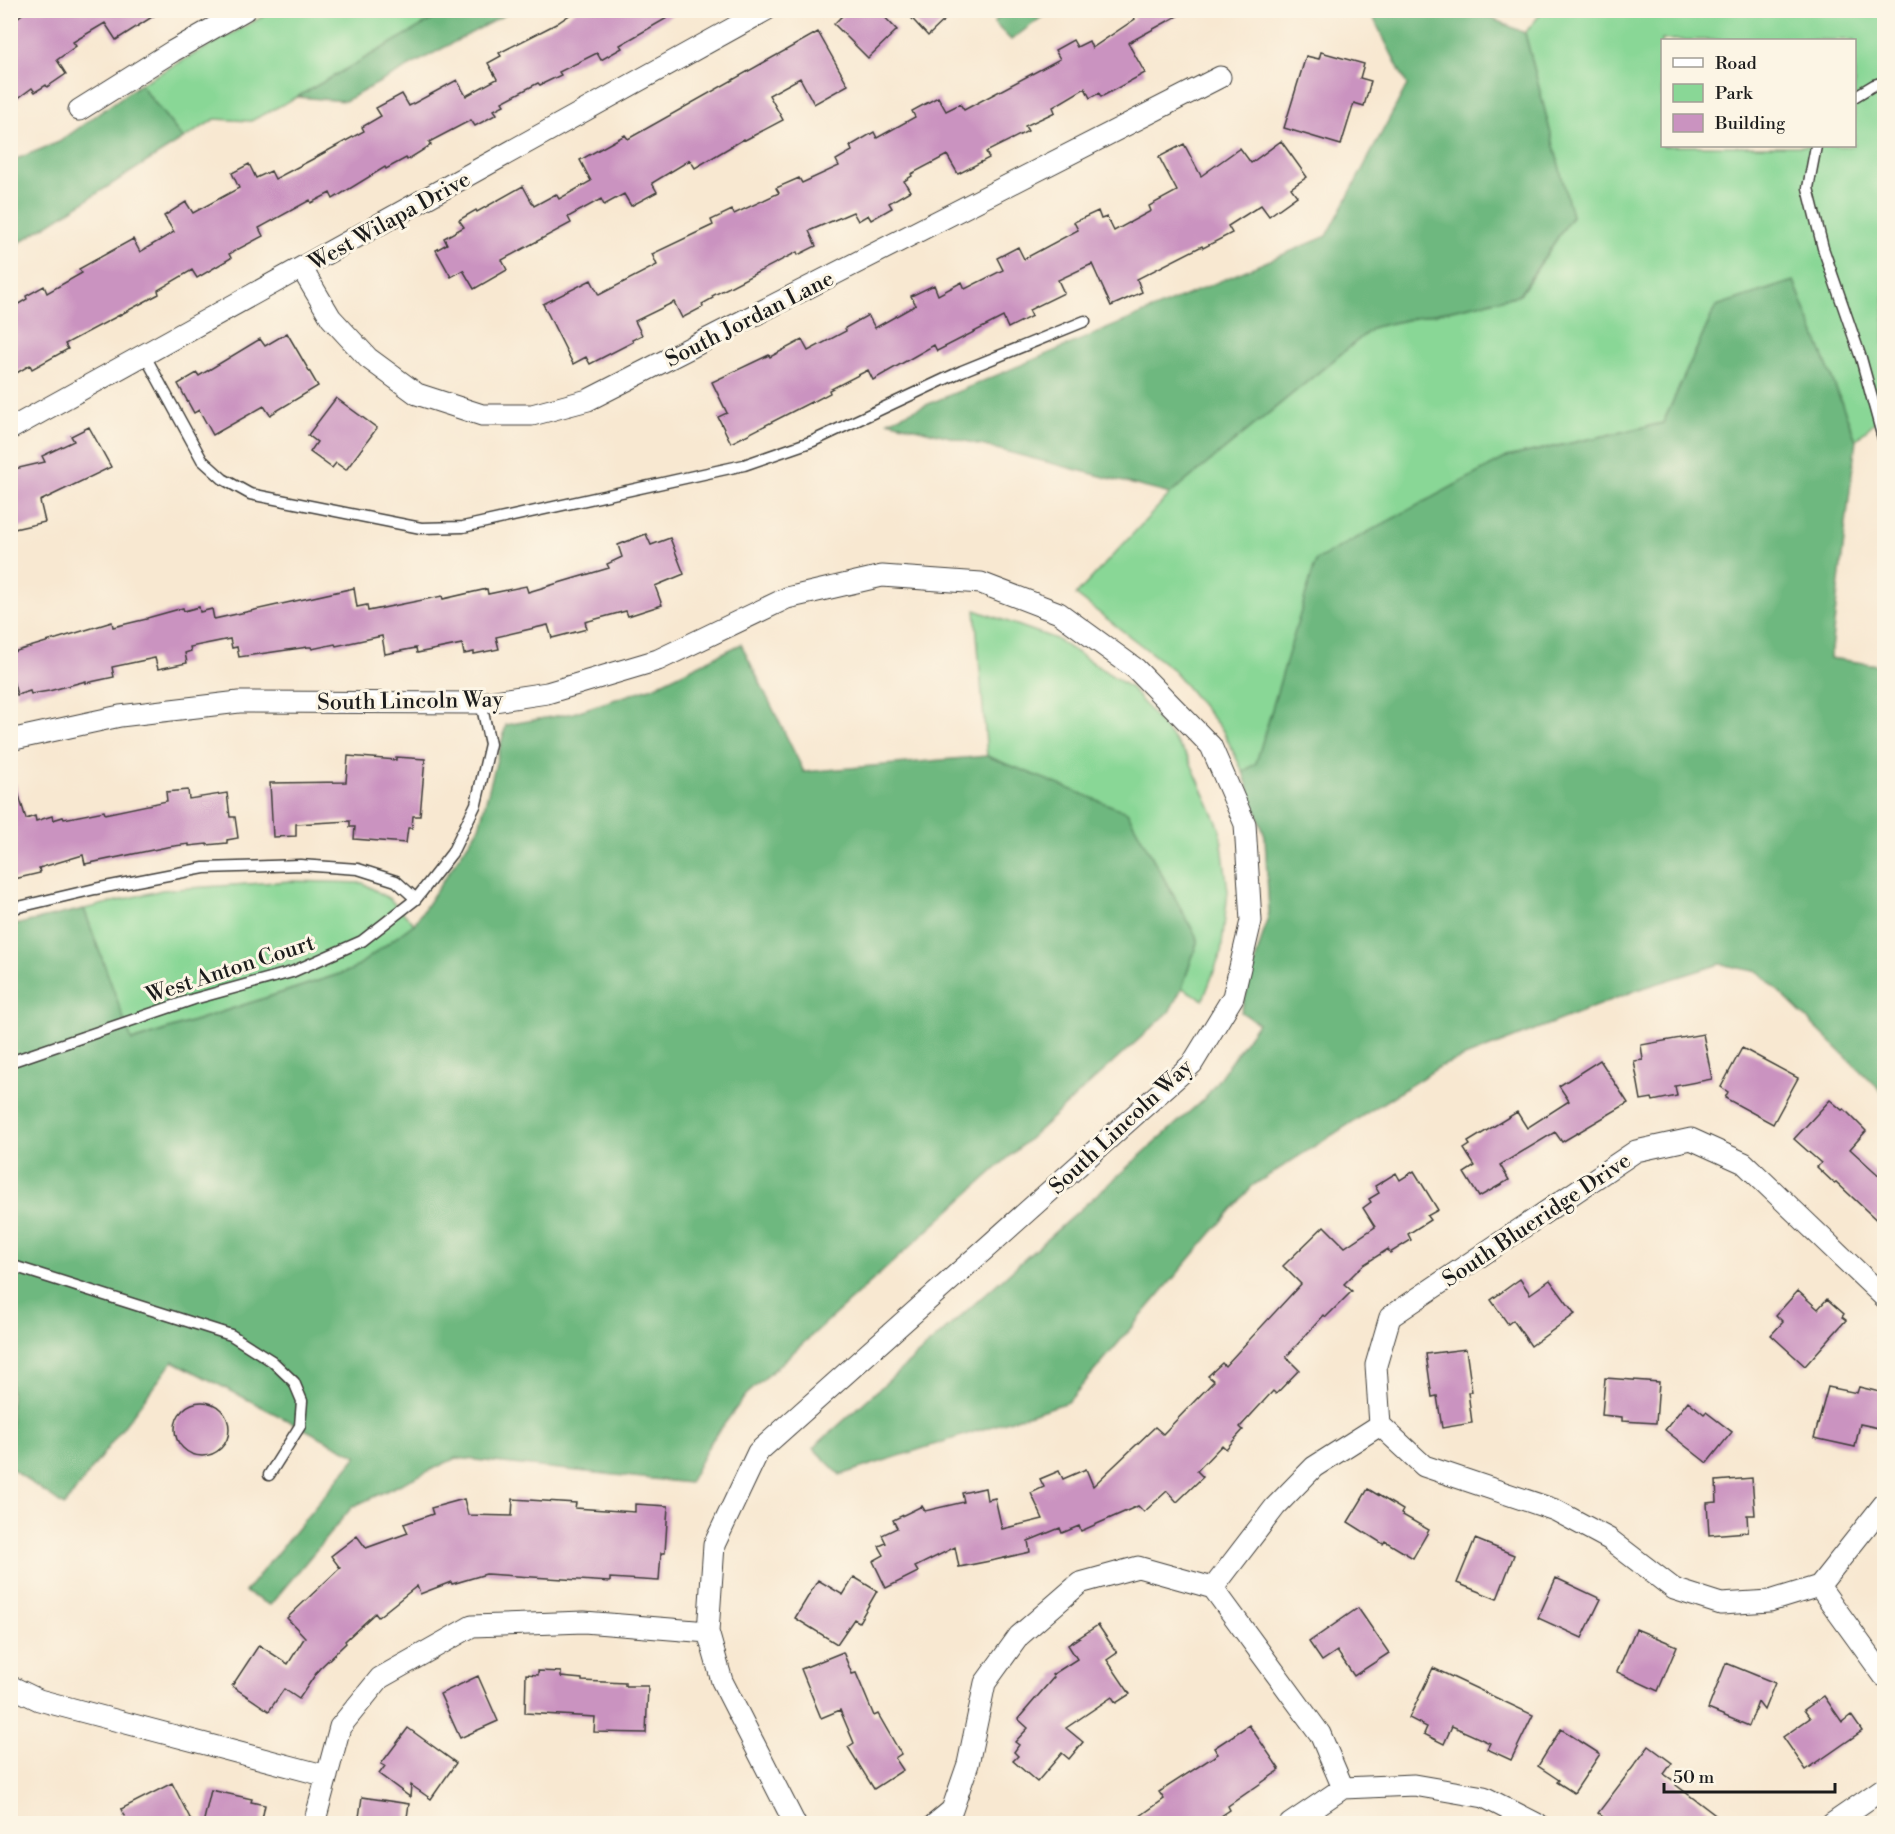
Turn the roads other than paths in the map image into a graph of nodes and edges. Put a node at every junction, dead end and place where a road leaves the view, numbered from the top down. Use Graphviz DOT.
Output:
graph roads {
  1 [pos="245,10"];
  2 [pos="766,10"];
  3 [pos="1220,77"];
  4 [pos="1884,82"];
  5 [pos="1856,96"];
  6 [pos="79,110"];
  7 [pos="1816,147"];
  8 [pos="302,269"];
  9 [pos="1085,321"];
  10 [pos="144,354"];
  11 [pos="10,429"];
  12 [pos="1884,442"];
  13 [pos="481,703"];
  14 [pos="10,740"];
  15 [pos="416,899"];
  16 [pos="10,909"];
  17 [pos="10,1062"];
  18 [pos="10,1265"];
  19 [pos="1884,1297"];
  20 [pos="1380,1425"];
  21 [pos="269,1475"];
  22 [pos="1884,1504"];
  23 [pos="1819,1586"];
  24 [pos="1213,1588"];
  25 [pos="708,1632"];
  26 [pos="1884,1676"];
  27 [pos="10,1686"];
  28 [pos="327,1776"];
  29 [pos="1343,1788"];
  30 [pos="1884,1788"];
  31 [pos="314,1824"];
  32 [pos="795,1824"];
  33 [pos="935,1824"];
  34 [pos="1290,1824"];
  35 [pos="1538,1824"];
  36 [pos="1832,1824"];
  1 -- 6 [label="street"];
  2 -- 8 [label="street, West Wilapa Drive"];
  3 -- 8 [label="street, South Jordan Lane"];
  4 -- 5 [label="lane"];
  7 -- 12 [label="lane"];
  8 -- 10 [label="street, West Wilapa Drive"];
  9 -- 10 [label="lane"];
  10 -- 11 [label="street, West Wilapa Drive"];
  13 -- 14 [label="street, South Lincoln Way"];
  13 -- 15 [label="lane, West Anton Court"];
  13 -- 25 [label="street, South Lincoln Way"];
  15 -- 16 [label="lane"];
  15 -- 17 [label="lane, West Anton Court"];
  18 -- 21 [label="lane"];
  19 -- 20 [label="street, South Blueridge Drive"];
  20 -- 23 [label="street"];
  20 -- 24 [label="street"];
  22 -- 23 [label="street"];
  23 -- 26 [label="street"];
  24 -- 29 [label="street"];
  24 -- 33 [label="street"];
  25 -- 28 [label="street"];
  25 -- 32 [label="street, South Lincoln Way"];
  27 -- 28 [label="street"];
  28 -- 31 [label="street"];
  29 -- 34 [label="street"];
  29 -- 35 [label="street"];
  30 -- 36 [label="street"];
}
